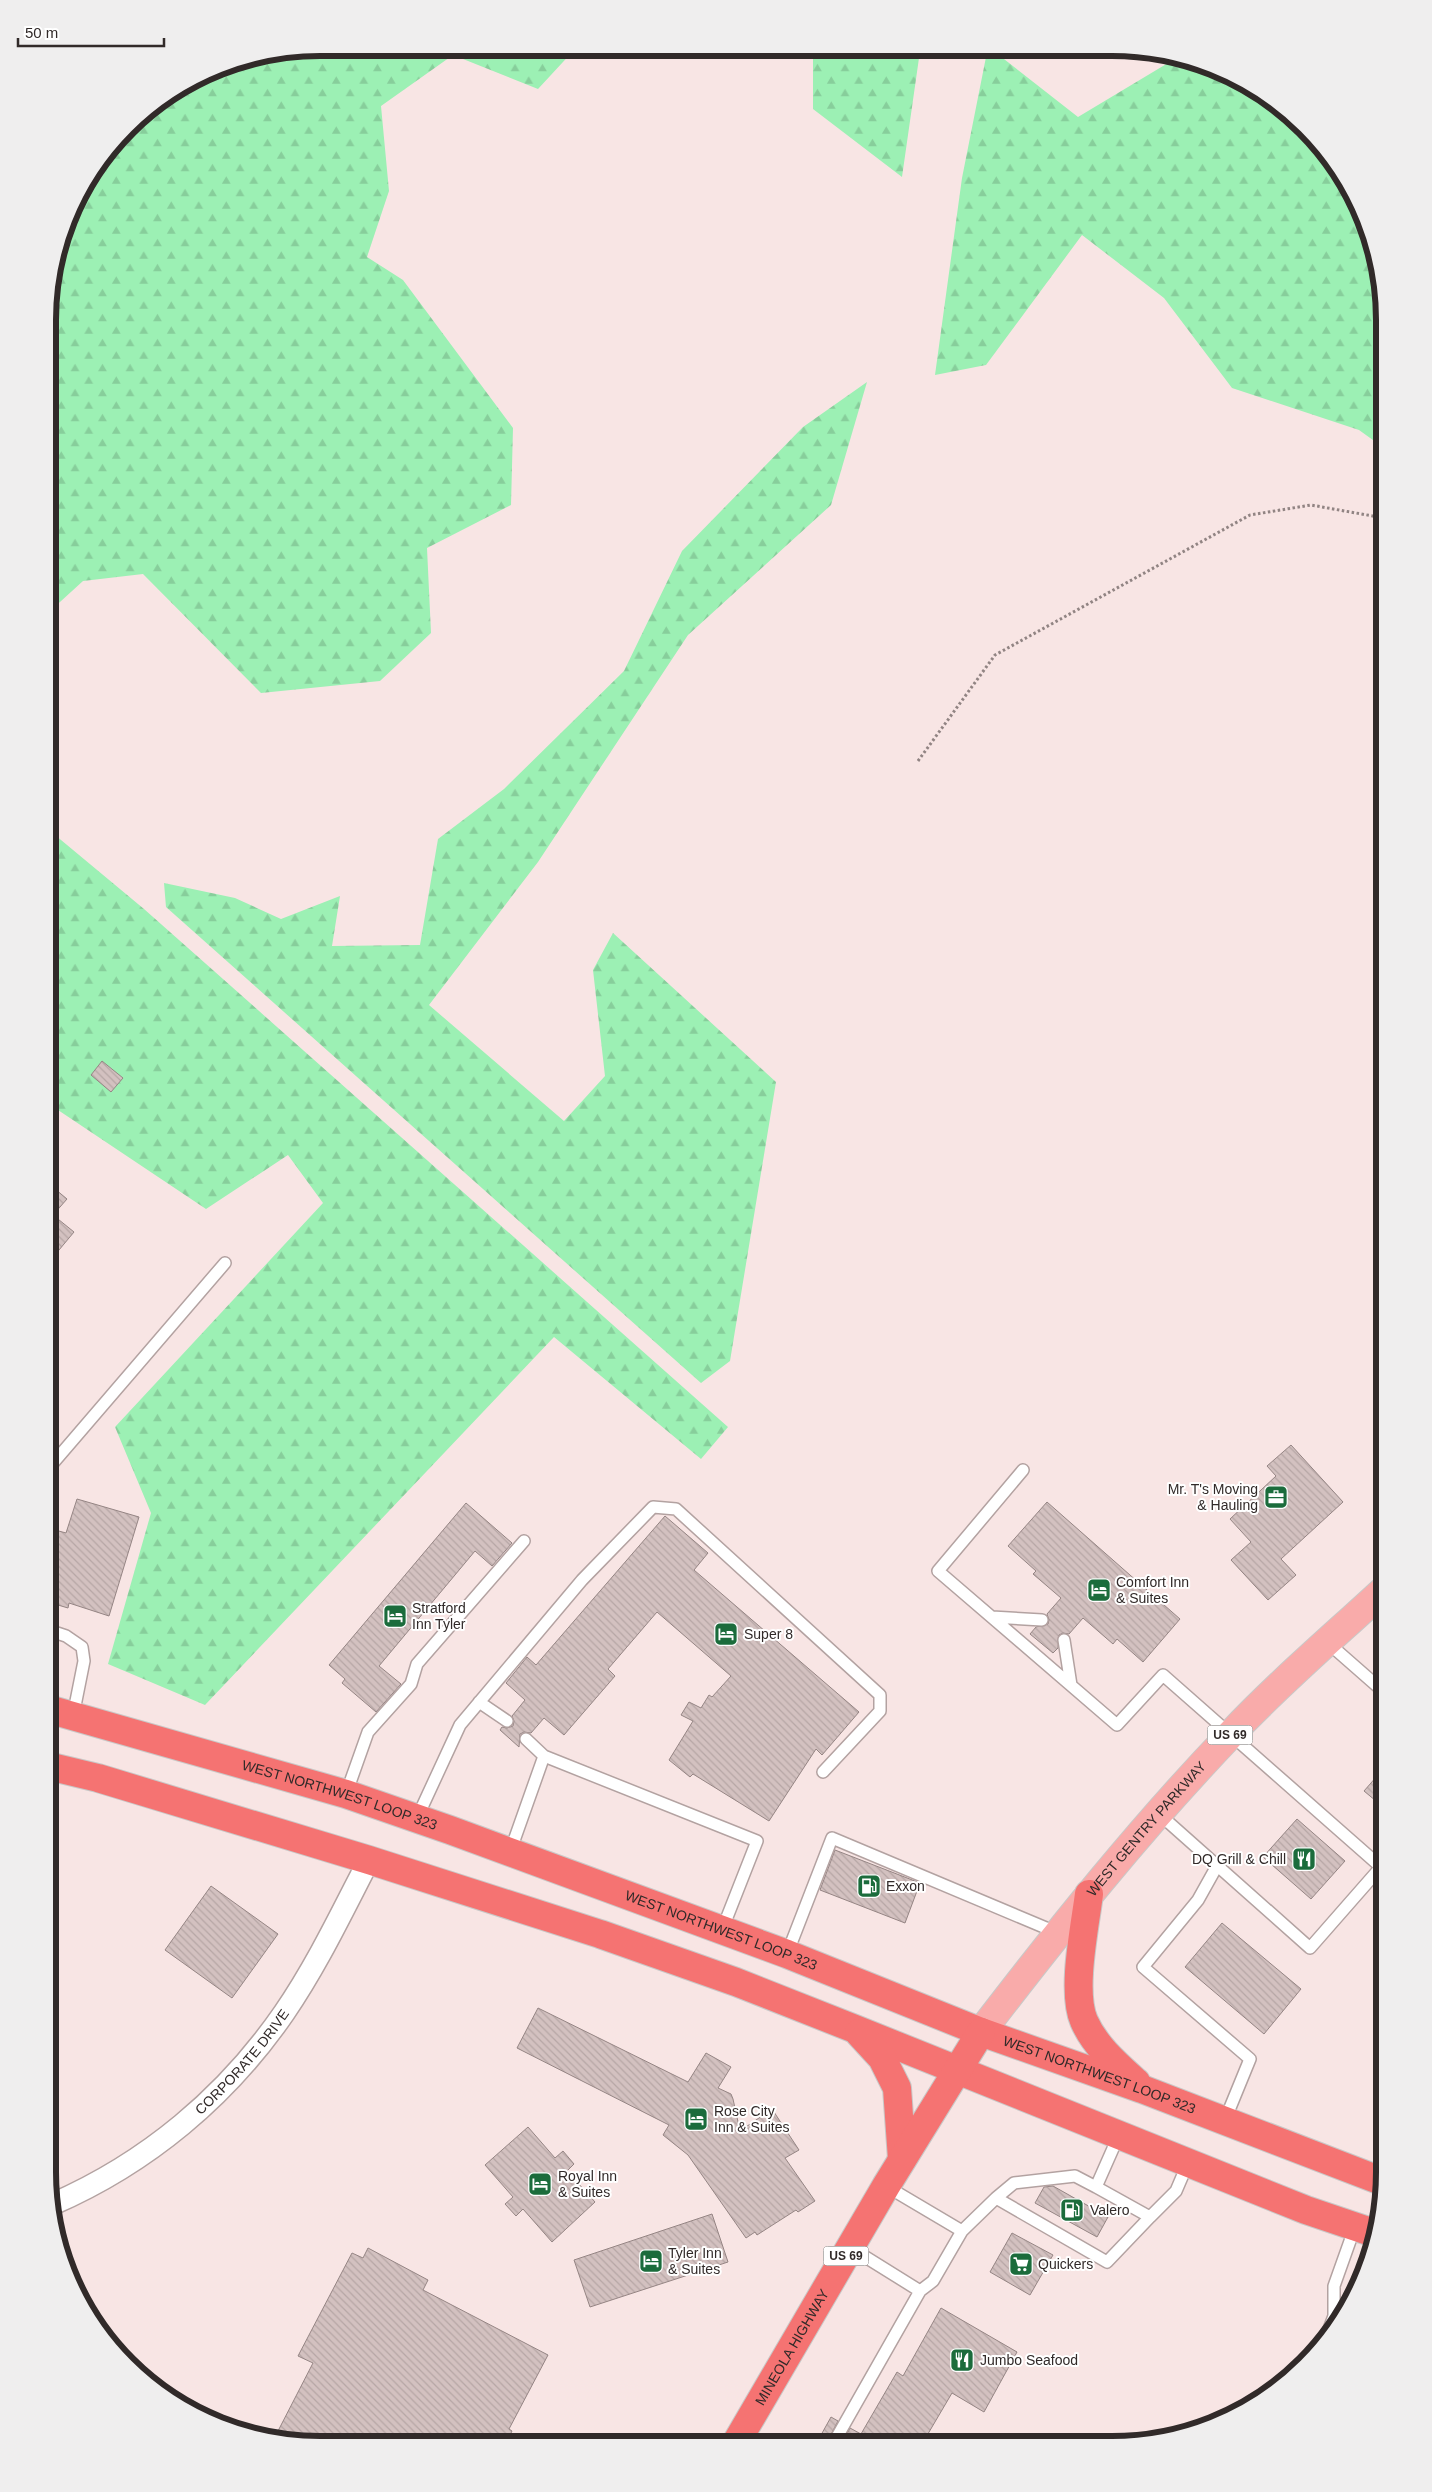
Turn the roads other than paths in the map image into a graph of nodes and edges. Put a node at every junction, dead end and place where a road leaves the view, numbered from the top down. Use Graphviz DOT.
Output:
graph roads {
  1 [pos="225,1264"];
  2 [pos="56,1460"];
  3 [pos="1023,1470"];
  4 [pos="524,1541"];
  5 [pos="1376,1597"];
  6 [pos="992,1617"];
  7 [pos="1042,1620"];
  8 [pos="56,1633"];
  9 [pos="1064,1640"];
  10 [pos="1327,1642"];
  11 [pos="1071,1685"];
  12 [pos="1376,1685"];
  13 [pos="479,1702"];
  14 [pos="61,1713"];
  15 [pos="507,1721"];
  16 [pos="1230,1734"];
  17 [pos="526,1738"];
  18 [pos="544,1756"];
  19 [pos="56,1768"];
  20 [pos="824,1772"];
  21 [pos="346,1794"];
  22 [pos="1158,1812"];
  23 [pos="417,1818"];
  24 [pos="510,1852"];
  25 [pos="369,1860"];
  26 [pos="1376,1863"];
  27 [pos="1217,1866"];
  28 [pos="1376,1873"];
  29 [pos="1089,1894"];
  30 [pos="722,1930"];
  31 [pos="1058,1933"];
  32 [pos="786,1954"];
  33 [pos="855,2028"];
  34 [pos="981,2032"];
  35 [pos="957,2070"];
  36 [pos="1142,2088"];
  37 [pos="1225,2120"];
  38 [pos="1119,2136"];
  39 [pos="902,2159"];
  40 [pos="1188,2163"];
  41 [pos="1376,2174"];
  42 [pos="886,2186"];
  43 [pos="1096,2187"];
  44 [pos="996,2198"];
  45 [pos="58,2202"];
  46 [pos="1150,2216"];
  47 [pos="1365,2230"];
  48 [pos="962,2231"];
  49 [pos="851,2248"];
  50 [pos="920,2291"];
  51 [pos="1334,2313"];
  52 [pos="740,2436"];
  53 [pos="838,2436"];
  1 -- 2 [label="lane"];
  3 -- 6 [label="lane"];
  4 -- 21 [label="lane"];
  5 -- 10 [label="main road, WEST GENTRY PARKWAY / US 69"];
  6 -- 7 [label="lane"];
  6 -- 11 [label="lane"];
  8 -- 14 [label="lane"];
  9 -- 11 [label="lane"];
  10 -- 12 [label="lane"];
  10 -- 16 [label="main road, WEST GENTRY PARKWAY / US 69"];
  11 -- 16 [label="lane"];
  13 -- 15 [label="lane"];
  13 -- 20 [label="lane"];
  13 -- 23 [label="lane"];
  14 -- 21 [label="highway, WEST NORTHWEST LOOP 323"];
  16 -- 22 [label="main road, WEST GENTRY PARKWAY / US 69"];
  16 -- 26 [label="lane"];
  17 -- 18 [label="lane"];
  18 -- 24 [label="lane"];
  18 -- 30 [label="lane"];
  19 -- 25 [label="highway"];
  21 -- 23 [label="highway, WEST NORTHWEST LOOP 323"];
  22 -- 27 [label="lane"];
  22 -- 29 [label="main road, WEST GENTRY PARKWAY / US 69"];
  23 -- 24 [label="highway, WEST NORTHWEST LOOP 323"];
  24 -- 30 [label="highway, WEST NORTHWEST LOOP 323"];
  25 -- 33 [label="highway"];
  25 -- 45 [label="street, CORPORATE DRIVE"];
  27 -- 28 [label="lane"];
  27 -- 37 [label="lane"];
  29 -- 31 [label="main road, WEST GENTRY PARKWAY / US 69"];
  29 -- 36 [label="highway"];
  30 -- 32 [label="highway, WEST NORTHWEST LOOP 323"];
  31 -- 32 [label="lane"];
  31 -- 34 [label="main road, WEST GENTRY PARKWAY / US 69"];
  32 -- 34 [label="highway, WEST NORTHWEST LOOP 323"];
  33 -- 35 [label="highway"];
  33 -- 39 [label="highway"];
  34 -- 35 [label="highway, WEST GENTRY PARKWAY / US 69"];
  34 -- 36 [label="highway, WEST NORTHWEST LOOP 323"];
  35 -- 38 [label="highway"];
  35 -- 39 [label="highway, MINEOLA HIGHWAY / US 69"];
  36 -- 37 [label="highway, WEST NORTHWEST LOOP 323"];
  37 -- 41 [label="highway, WEST NORTHWEST LOOP 323"];
  38 -- 40 [label="highway"];
  38 -- 43 [label="lane"];
  39 -- 42 [label="highway, MINEOLA HIGHWAY / US 69"];
  40 -- 46 [label="lane"];
  40 -- 47 [label="highway"];
  42 -- 48 [label="lane"];
  42 -- 49 [label="highway, MINEOLA HIGHWAY / US 69"];
  43 -- 44 [label="lane"];
  43 -- 46 [label="lane"];
  44 -- 46 [label="lane"];
  44 -- 48 [label="lane"];
  47 -- 51 [label="lane"];
  48 -- 50 [label="lane"];
  49 -- 50 [label="lane"];
  49 -- 52 [label="highway, MINEOLA HIGHWAY / US 69"];
  50 -- 53 [label="lane"];
}
